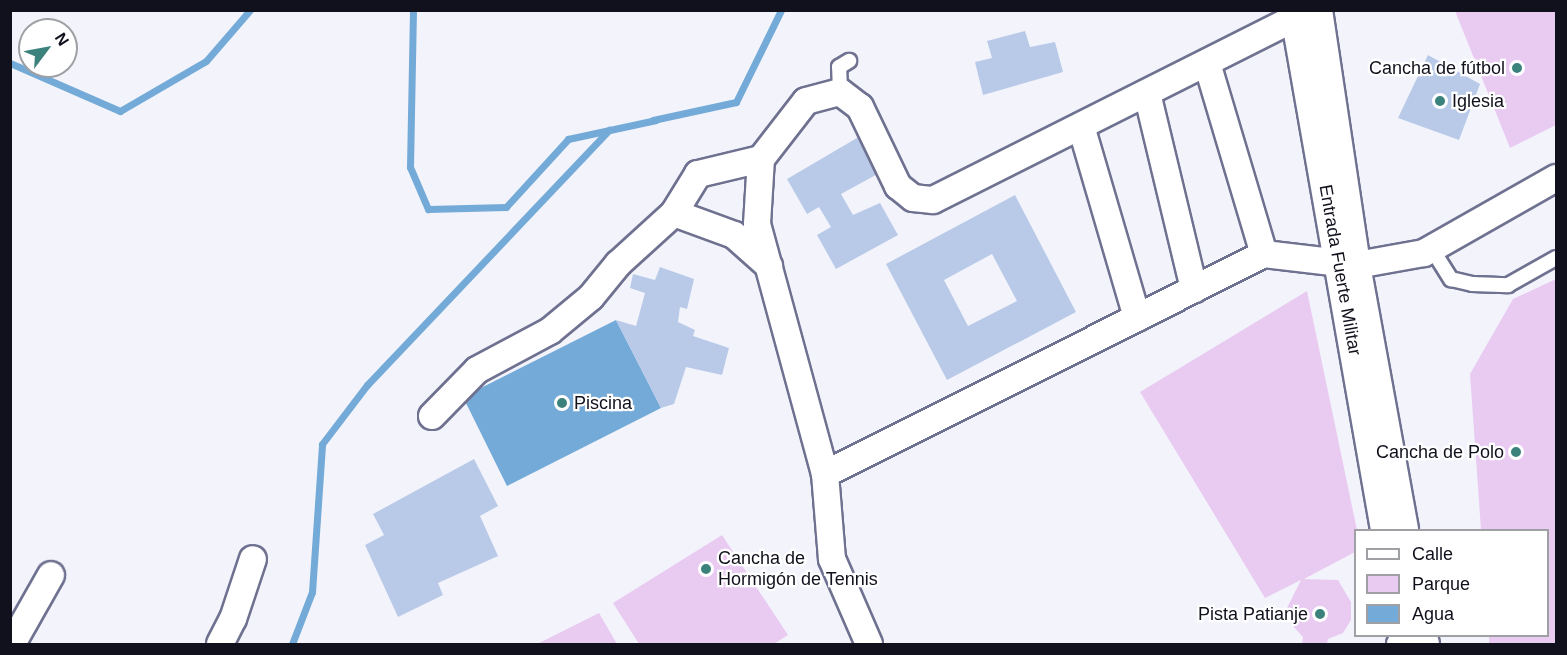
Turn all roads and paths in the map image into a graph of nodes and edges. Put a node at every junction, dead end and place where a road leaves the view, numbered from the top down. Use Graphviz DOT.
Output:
graph roads {
  1 [pos="1319,10"];
  2 [pos="1300,13"];
  3 [pos="849,61"];
  4 [pos="1207,63"];
  5 [pos="840,92"];
  6 [pos="1147,93"];
  7 [pos="1081,126"];
  8 [pos="761,159"];
  9 [pos="1557,178"];
  10 [pos="674,213"];
  11 [pos="1432,249"];
  12 [pos="1264,254"];
  13 [pos="1557,258"];
  14 [pos="1348,264"];
  15 [pos="769,266"];
  16 [pos="1194,289"];
  17 [pos="1137,318"];
  18 [pos="432,416"];
  19 [pos="825,474"];
  20 [pos="1384,529"];
  21 [pos="1406,529"];
  22 [pos="253,559"];
  23 [pos="51,576"];
  24 [pos="12,645"];
  25 [pos="220,645"];
  26 [pos="869,645"];
  1 -- 14 [label="street, Entrada Fuerte Militar"];
  2 -- 4 [label="street"];
  2 -- 14 [label="street, Entrada Fuerte Militar"];
  3 -- 5 [label="lane"];
  4 -- 6 [label="street"];
  4 -- 12 [label="street"];
  5 -- 7 [label="street"];
  5 -- 8 [label="street"];
  6 -- 7 [label="street"];
  6 -- 16 [label="street"];
  7 -- 17 [label="street"];
  8 -- 10 [label="street"];
  8 -- 15 [label="street"];
  9 -- 11 [label="street"];
  10 -- 15 [label="street"];
  10 -- 18 [label="street"];
  11 -- 13 [label="lane"];
  11 -- 14 [label="street"];
  12 -- 14 [label="street"];
  12 -- 16 [label="street"];
  14 -- 20 [label="street, Entrada Fuerte Militar"];
  14 -- 21 [label="street, Entrada Fuerte Militar"];
  15 -- 19 [label="street"];
  16 -- 17 [label="street"];
  17 -- 19 [label="street"];
  19 -- 26 [label="street"];
  22 -- 25 [label="street"];
  23 -- 24 [label="street"];
}
